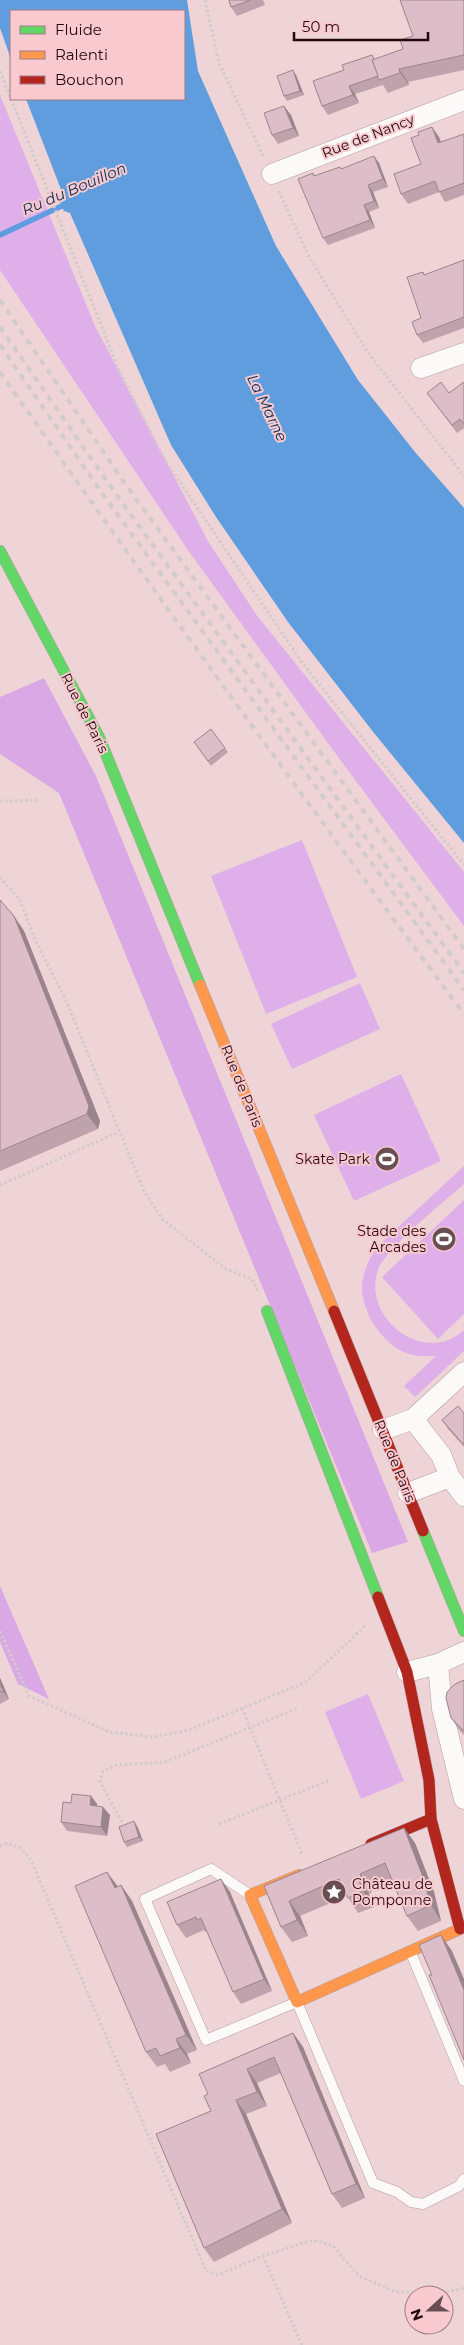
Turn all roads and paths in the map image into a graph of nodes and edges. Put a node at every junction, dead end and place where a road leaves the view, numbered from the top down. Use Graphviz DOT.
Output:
graph roads {
  1 [pos="205,0"];
  2 [pos="0,71"];
  3 [pos="10,96"];
  4 [pos="12,100"];
  5 [pos="464,100"];
  6 [pos="272,174"];
  7 [pos="464,353"];
  8 [pos="421,368"];
  9 [pos="464,476"];
  10 [pos="0,550"];
  11 [pos="40,800"];
  12 [pos="0,801"];
  13 [pos="464,865"];
  14 [pos="0,877"];
  15 [pos="119,1132"];
  16 [pos="0,1185"];
  17 [pos="267,1311"];
  18 [pos="464,1372"];
  19 [pos="412,1419"];
  20 [pos="383,1430"];
  21 [pos="450,1477"];
  22 [pos="408,1493"];
  23 [pos="464,1496"];
  24 [pos="386,1616"];
  25 [pos="464,1630"];
  26 [pos="0,1631"];
  27 [pos="464,1652"];
  28 [pos="438,1664"];
  29 [pos="407,1672"];
  30 [pos="242,1708"];
  31 [pos="298,1708"];
  32 [pos="250,1728"];
  33 [pos="328,1781"];
  34 [pos="464,1799"];
  35 [pos="280,1801"];
  36 [pos="431,1819"];
  37 [pos="122,1822"];
  38 [pos="219,1824"];
  39 [pos="0,1846"];
  40 [pos="361,1848"];
  41 [pos="308,1871"];
  42 [pos="250,1895"];
  43 [pos="411,1952"];
  44 [pos="297,2002"];
  45 [pos="464,2081"];
  46 [pos="464,2179"];
  47 [pos="262,2256"];
  48 [pos="464,2288"];
  49 [pos="302,2345"];
  1 -- 6 [label="path"];
  2 -- 3 [label="path"];
  4 -- 13 [label="path"];
  5 -- 6 [label="street, Rue de Nancy"];
  6 -- 9 [label="path"];
  7 -- 8 [label="street"];
  10 -- 20 [label="main road, Rue de Paris"];
  11 -- 12 [label="path"];
  14 -- 15 [label="path"];
  15 -- 16 [label="path"];
  15 -- 17 [label="path"];
  17 -- 24 [label="main road"];
  18 -- 19 [label="street"];
  19 -- 20 [label="street"];
  19 -- 21 [label="street"];
  20 -- 22 [label="main road, Rue de Paris"];
  21 -- 22 [label="street"];
  21 -- 23 [label="street"];
  22 -- 25 [label="main road, Rue de Paris"];
  24 -- 29 [label="main road"];
  24 -- 30 [label="path"];
  26 -- 30 [label="path"];
  27 -- 28 [label="street"];
  28 -- 29 [label="street"];
  28 -- 34 [label="street"];
  29 -- 36 [label="main road"];
  30 -- 32 [label="path"];
  31 -- 32 [label="path"];
  32 -- 35 [label="path"];
  32 -- 37 [label="path"];
  33 -- 35 [label="path"];
  35 -- 38 [label="path"];
  35 -- 41 [label="path"];
  36 -- 40 [label="main road"];
  36 -- 43 [label="main road"];
  39 -- 47 [label="path"];
  41 -- 42 [label="main road"];
  42 -- 44 [label="main road"];
  42 -- 44 [label="lane"];
  43 -- 44 [label="main road"];
  43 -- 45 [label="lane"];
  44 -- 46 [label="lane"];
  47 -- 48 [label="path"];
  47 -- 49 [label="path"];
}
